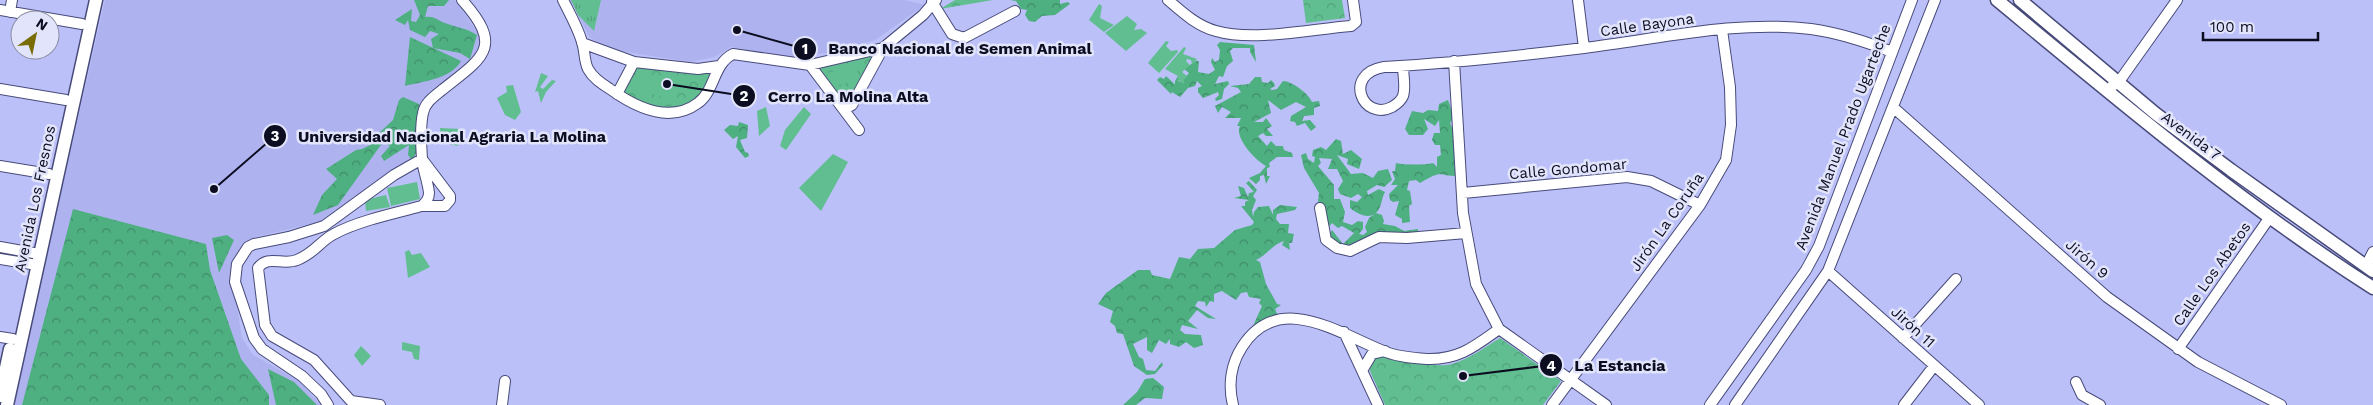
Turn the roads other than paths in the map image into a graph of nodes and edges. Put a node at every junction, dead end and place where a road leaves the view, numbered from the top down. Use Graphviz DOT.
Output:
graph roads {
  1 [pos="12,0"];
  2 [pos="88,0"];
  3 [pos="96,0"];
  4 [pos="462,0"];
  5 [pos="563,0"];
  6 [pos="1168,0"];
  7 [pos="1353,0"];
  8 [pos="1578,0"];
  9 [pos="1912,0"];
  10 [pos="1935,0"];
  11 [pos="1997,0"];
  12 [pos="2020,0"];
  13 [pos="2177,0"];
  14 [pos="934,1"];
  15 [pos="5,11"];
  16 [pos="1015,11"];
  17 [pos="82,24"];
  18 [pos="1722,30"];
  19 [pos="582,43"];
  20 [pos="883,48"];
  21 [pos="1584,48"];
  22 [pos="1892,52"];
  23 [pos="1454,61"];
  24 [pos="634,62"];
  25 [pos="810,65"];
  26 [pos="719,66"];
  27 [pos="1403,66"];
  28 [pos="2118,84"];
  29 [pos="2101,86"];
  30 [pos="0,89"];
  31 [pos="617,94"];
  32 [pos="66,100"];
  33 [pos="1894,108"];
  34 [pos="845,109"];
  35 [pos="2156,114"];
  36 [pos="2148,125"];
  37 [pos="859,130"];
  38 [pos="422,159"];
  39 [pos="0,166"];
  40 [pos="49,174"];
  41 [pos="1463,193"];
  42 [pos="1700,205"];
  43 [pos="422,206"];
  44 [pos="1320,208"];
  45 [pos="2270,216"];
  46 [pos="1466,233"];
  47 [pos="0,247"];
  48 [pos="2346,252"];
  49 [pos="2373,252"];
  50 [pos="0,258"];
  51 [pos="34,259"];
  52 [pos="2338,264"];
  53 [pos="2370,268"];
  54 [pos="1828,271"];
  55 [pos="1956,279"];
  56 [pos="2373,288"];
  57 [pos="1499,329"];
  58 [pos="1344,332"];
  59 [pos="6,338"];
  60 [pos="1903,338"];
  61 [pos="2178,349"];
  62 [pos="1385,351"];
  63 [pos="1934,366"];
  64 [pos="1363,369"];
  65 [pos="1571,380"];
  66 [pos="505,381"];
  67 [pos="2076,382"];
  68 [pos="0,396"];
  69 [pos="7,405"];
  70 [pos="328,405"];
  71 [pos="380,405"];
  72 [pos="502,405"];
  73 [pos="1233,405"];
  74 [pos="1378,405"];
  75 [pos="1552,405"];
  76 [pos="1606,405"];
  77 [pos="1710,405"];
  78 [pos="1735,405"];
  79 [pos="1904,405"];
  80 [pos="1979,405"];
  81 [pos="2100,405"];
  82 [pos="2281,405"];
  1 -- 15 [label="street"];
  2 -- 17 [label="main road, Avenida Los Fresnos"];
  3 -- 51 [label="main road, Avenida Los Fresnos"];
  4 -- 38 [label="street"];
  5 -- 19 [label="street"];
  6 -- 7 [label="street"];
  8 -- 21 [label="street"];
  9 -- 22 [label="street, Avenida Manuel Prado Ugarteche"];
  10 -- 33 [label="street"];
  11 -- 29 [label="main road, Avenida 7"];
  12 -- 28 [label="main road, Avenida 7"];
  13 -- 28 [label="street"];
  14 -- 16 [label="street"];
  14 -- 20 [label="street"];
  15 -- 17 [label="street"];
  17 -- 32 [label="main road, Avenida Los Fresnos"];
  18 -- 21 [label="street, Calle Bayona"];
  18 -- 22 [label="street, Calle Bayona"];
  18 -- 42 [label="street, Jirón La Coruña"];
  19 -- 24 [label="street"];
  19 -- 31 [label="street"];
  20 -- 25 [label="street"];
  20 -- 34 [label="street"];
  21 -- 23 [label="street, Calle Bayona"];
  22 -- 77 [label="street, Avenida Manuel Prado Ugarteche"];
  23 -- 27 [label="street, Calle Bayona"];
  23 -- 41 [label="street"];
  24 -- 26 [label="street"];
  24 -- 31 [label="street"];
  25 -- 26 [label="street"];
  25 -- 34 [label="street"];
  26 -- 31 [label="street"];
  27 -- 27 [label="street, Calle Bayona"];
  28 -- 29 [label="street"];
  28 -- 35 [label="main road, Avenida 7"];
  29 -- 36 [label="main road, Avenida 7"];
  30 -- 32 [label="street"];
  32 -- 40 [label="main road, Avenida Los Fresnos"];
  33 -- 54 [label="street"];
  33 -- 61 [label="street, Jirón 9"];
  34 -- 37 [label="street"];
  35 -- 36 [label="main road"];
  35 -- 48 [label="main road, Avenida 7"];
  36 -- 45 [label="main road, Avenida 7"];
  38 -- 43 [label="street"];
  38 -- 43 [label="street"];
  38 -- 70 [label="street"];
  39 -- 40 [label="street"];
  40 -- 51 [label="main road, Avenida Los Fresnos"];
  41 -- 42 [label="street, Calle Gondomar"];
  41 -- 46 [label="street"];
  42 -- 65 [label="street, Jirón La Coruña"];
  43 -- 71 [label="street"];
  44 -- 46 [label="street"];
  45 -- 52 [label="main road, Avenida 7"];
  45 -- 61 [label="street, Calle Los Abetos"];
  46 -- 57 [label="street"];
  47 -- 51 [label="street"];
  48 -- 52 [label="main road"];
  48 -- 53 [label="main road, Avenida 7"];
  49 -- 53 [label="street"];
  50 -- 51 [label="street"];
  51 -- 59 [label="main road, Avenida Los Fresnos"];
  51 -- 69 [label="main road, Avenida Los Fresnos"];
  52 -- 56 [label="main road, Avenida 7"];
  54 -- 60 [label="street, Jirón 11"];
  54 -- 78 [label="street"];
  55 -- 60 [label="street"];
  57 -- 62 [label="street"];
  57 -- 65 [label="street"];
  58 -- 62 [label="street"];
  58 -- 64 [label="street"];
  58 -- 73 [label="street"];
  59 -- 68 [label="main road, Avenida Los Fresnos"];
  60 -- 63 [label="street, Jirón 11"];
  61 -- 82 [label="street, Jirón 9"];
  62 -- 64 [label="street"];
  63 -- 79 [label="street"];
  63 -- 80 [label="street, Jirón 11"];
  64 -- 74 [label="street"];
  65 -- 75 [label="street, Jirón La Coruña"];
  65 -- 76 [label="street"];
  66 -- 72 [label="street"];
  67 -- 81 [label="street"];
}
